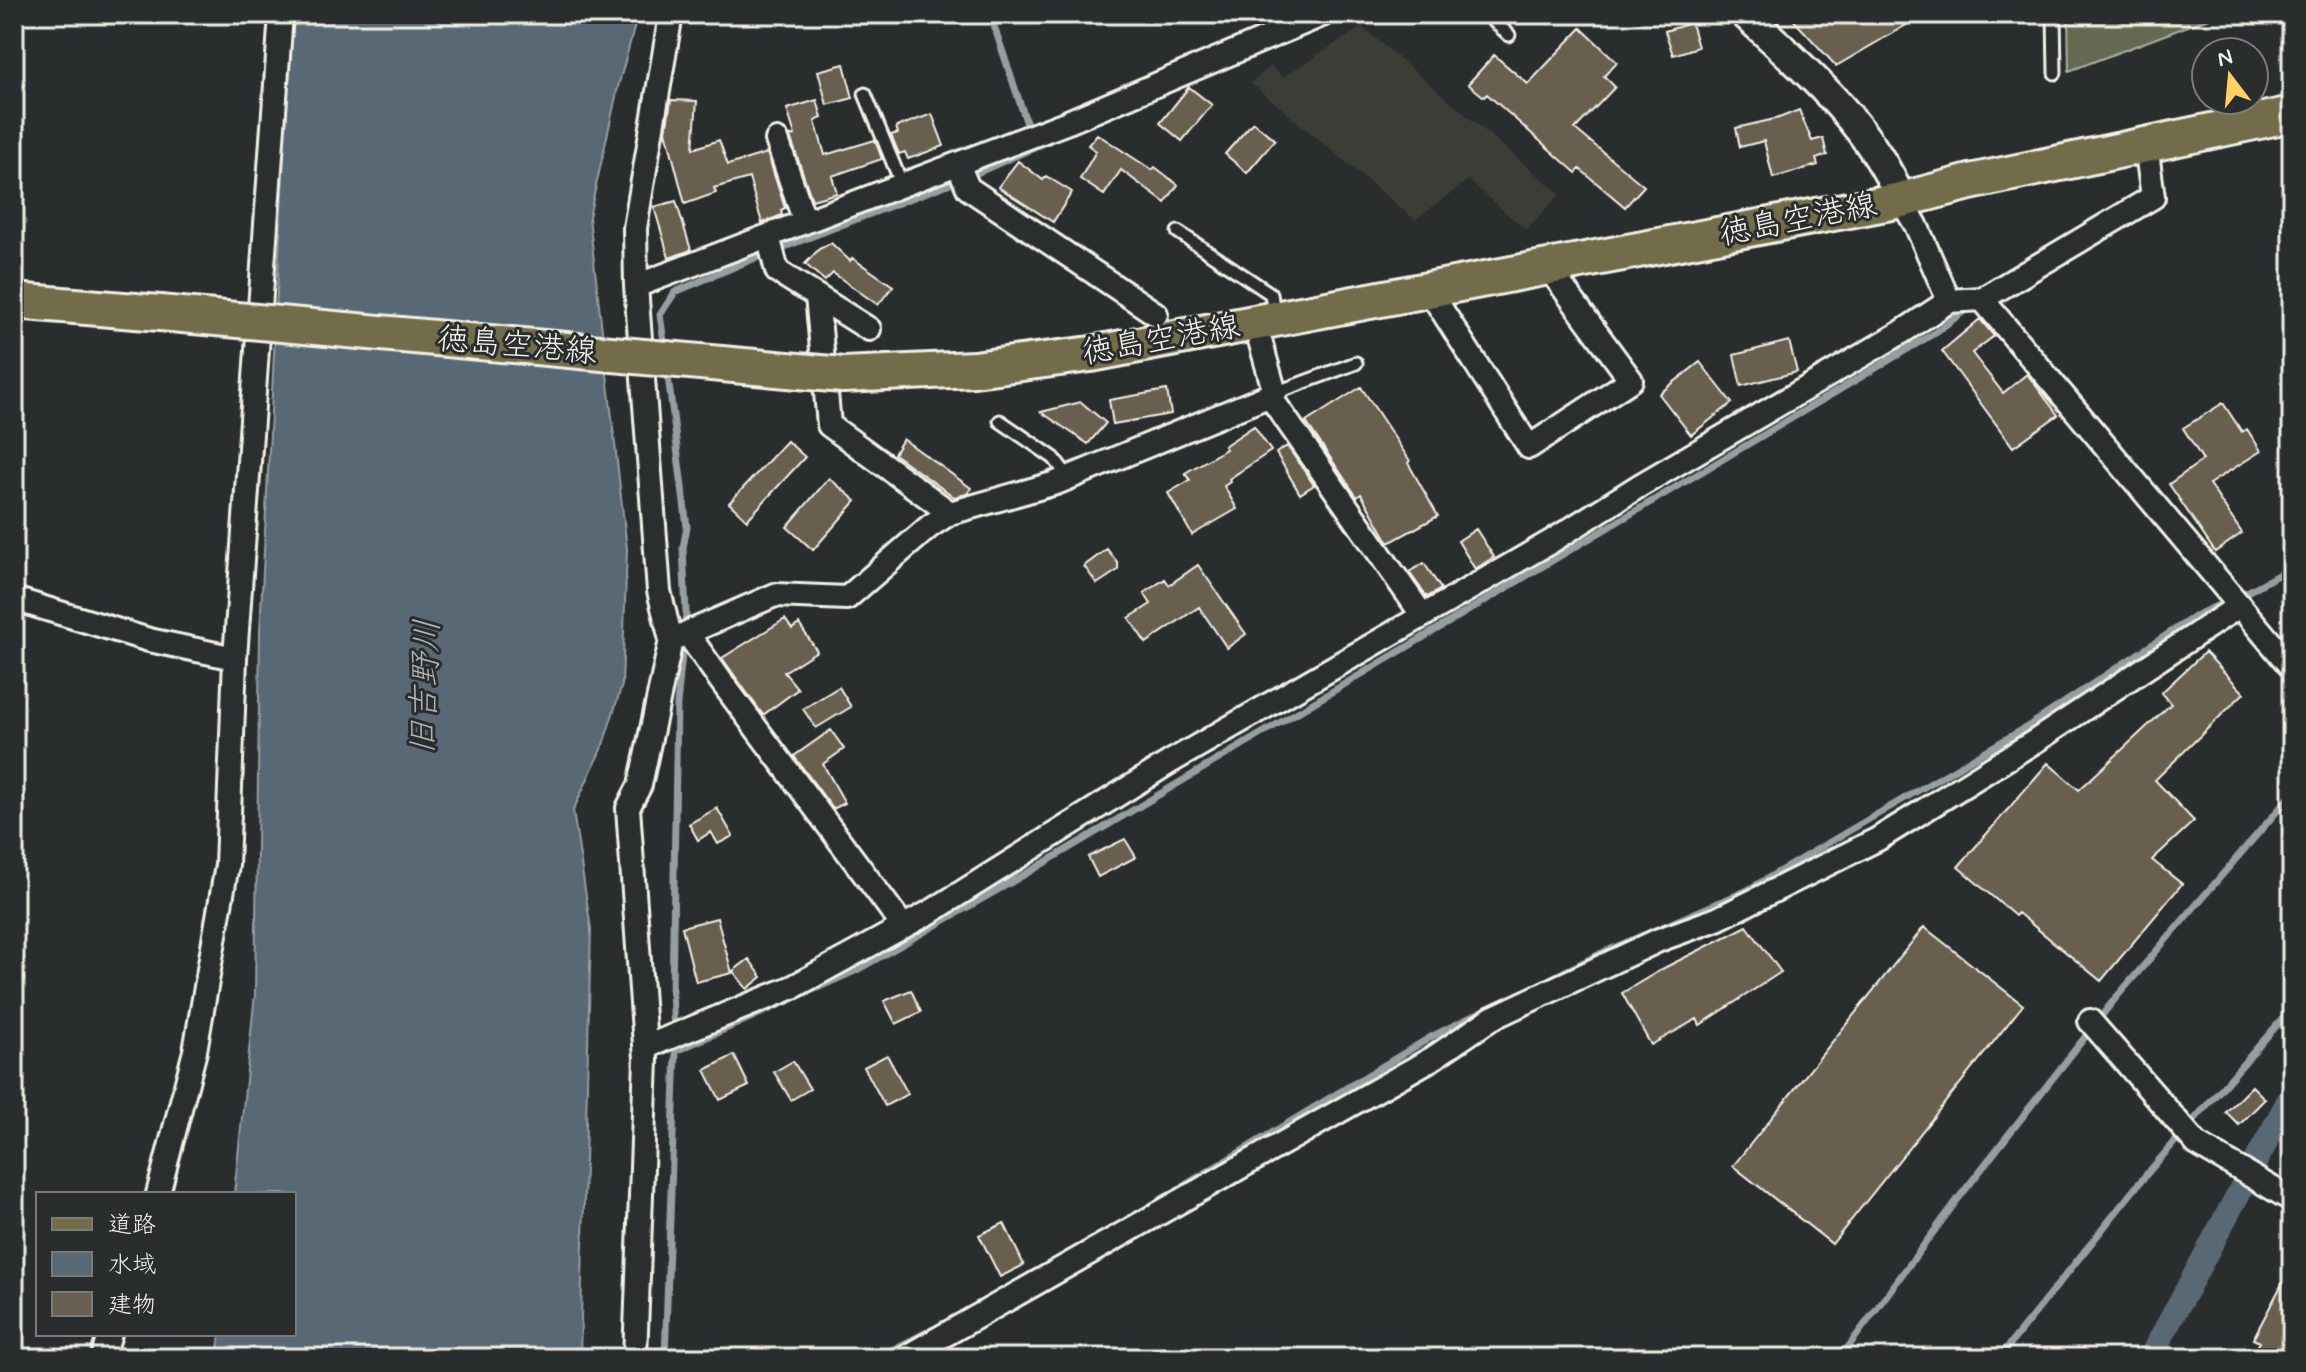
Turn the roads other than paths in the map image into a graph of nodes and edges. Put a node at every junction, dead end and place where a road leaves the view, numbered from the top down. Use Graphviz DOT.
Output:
graph roads {
  1 [pos="281,14"];
  2 [pos="671,14"];
  3 [pos="1324,14"];
  4 [pos="1486,14"];
  5 [pos="1745,14"];
  6 [pos="2054,14"];
  7 [pos="1509,35"];
  8 [pos="2055,73"];
  9 [pos="865,94"];
  10 [pos="2292,114"];
  11 [pos="777,140"];
  12 [pos="2146,145"];
  13 [pos="958,164"];
  14 [pos="902,185"];
  15 [pos="1901,200"];
  16 [pos="805,222"];
  17 [pos="1178,232"];
  18 [pos="768,236"];
  19 [pos="1548,267"];
  20 [pos="636,286"];
  21 [pos="1429,290"];
  22 [pos="817,296"];
  23 [pos="1982,299"];
  24 [pos="14,301"];
  25 [pos="1949,301"];
  26 [pos="1156,314"];
  27 [pos="1266,321"];
  28 [pos="869,329"];
  29 [pos="1356,363"];
  30 [pos="1272,394"];
  31 [pos="1000,421"];
  32 [pos="1069,478"];
  33 [pos="950,513"];
  34 [pos="14,599"];
  35 [pos="2239,606"];
  36 [pos="1423,616"];
  37 [pos="693,630"];
  38 [pos="671,640"];
  39 [pos="235,658"];
  40 [pos="2292,668"];
  41 [pos="903,926"];
  42 [pos="2090,1021"];
  43 [pos="646,1047"];
  44 [pos="159,1192"];
  45 [pos="2292,1200"];
  46 [pos="109,1336"];
  47 [pos="102,1358"];
  48 [pos="635,1358"];
  49 [pos="904,1358"];
  1 -- 39 [label="street"];
  2 -- 20 [label="street"];
  3 -- 13 [label="street"];
  4 -- 7 [label="lane"];
  5 -- 15 [label="street"];
  6 -- 8 [label="lane"];
  9 -- 14 [label="lane"];
  10 -- 12 [label="main road, 徳島空港線"];
  11 -- 16 [label="street"];
  12 -- 15 [label="main road, 徳島空港線"];
  12 -- 23 [label="street"];
  13 -- 14 [label="street"];
  13 -- 26 [label="street"];
  14 -- 16 [label="street"];
  15 -- 19 [label="main road, 徳島空港線"];
  15 -- 25 [label="street"];
  16 -- 18 [label="street"];
  17 -- 27 [label="lane"];
  18 -- 20 [label="street"];
  18 -- 22 [label="street"];
  19 -- 21 [label="main road, 徳島空港線"];
  19 -- 21 [label="street"];
  20 -- 38 [label="street"];
  21 -- 27 [label="main road, 徳島空港線"];
  22 -- 28 [label="street"];
  22 -- 33 [label="street"];
  23 -- 25 [label="street"];
  23 -- 35 [label="street"];
  24 -- 27 [label="main road, 徳島空港線, bridge"];
  25 -- 36 [label="street"];
  27 -- 30 [label="street"];
  29 -- 30 [label="lane"];
  30 -- 32 [label="street"];
  30 -- 36 [label="street"];
  31 -- 32 [label="lane"];
  32 -- 33 [label="street"];
  33 -- 37 [label="street"];
  34 -- 39 [label="street"];
  35 -- 40 [label="street"];
  35 -- 49 [label="street"];
  36 -- 41 [label="street"];
  37 -- 38 [label="street"];
  37 -- 41 [label="street"];
  38 -- 43 [label="street"];
  39 -- 44 [label="street"];
  41 -- 43 [label="street"];
  42 -- 45 [label="street"];
  43 -- 48 [label="street"];
  46 -- 47 [label="street"];
}
